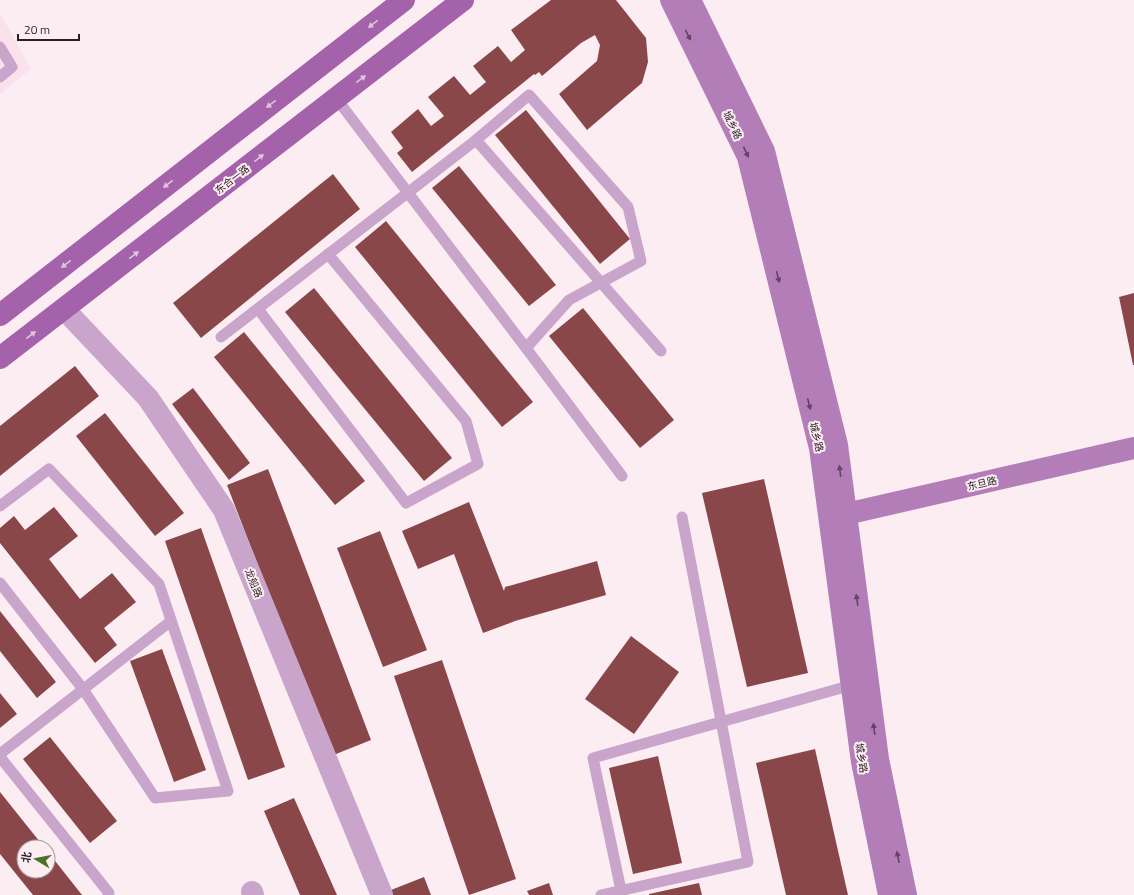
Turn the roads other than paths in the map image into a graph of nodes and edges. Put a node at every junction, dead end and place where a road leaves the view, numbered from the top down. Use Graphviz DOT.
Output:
graph roads {
  1 [pos="404,0"];
  2 [pos="463,0"];
  3 [pos="671,0"];
  4 [pos="690,0"];
  5 [pos="0,47"];
  6 [pos="0,77"];
  7 [pos="336,98"];
  8 [pos="476,140"];
  9 [pos="408,193"];
  10 [pos="328,254"];
  11 [pos="602,282"];
  12 [pos="64,309"];
  13 [pos="258,309"];
  14 [pos="0,315"];
  15 [pos="221,337"];
  16 [pos="526,348"];
  17 [pos="661,351"];
  18 [pos="0,358"];
  19 [pos="1134,448"];
  20 [pos="622,476"];
  21 [pos="0,506"];
  22 [pos="682,517"];
  23 [pos="838,517"];
  24 [pos="0,583"];
  25 [pos="171,621"];
  26 [pos="852,685"];
  27 [pos="83,689"];
  28 [pos="721,722"];
  29 [pos="0,754"];
  30 [pos="0,757"];
  31 [pos="622,892"];
  32 [pos="108,895"];
  33 [pos="382,895"];
  34 [pos="601,895"];
  35 [pos="889,895"];
  36 [pos="906,895"];
  1 -- 14 [label="main road, one-way"];
  7 -- 2 [label="main road, 东合一路, one-way"];
  3 -- 23 [label="main road, 城乡路, one-way"];
  23 -- 4 [label="main road, 城乡路, one-way"];
  5 -- 6 [label="lane"];
  7 -- 9 [label="lane"];
  12 -- 7 [label="main road, 东合一路, one-way"];
  8 -- 9 [label="lane"];
  8 -- 11 [label="lane"];
  8 -- 11 [label="lane"];
  9 -- 10 [label="lane"];
  9 -- 16 [label="lane"];
  10 -- 13 [label="lane"];
  10 -- 13 [label="lane"];
  11 -- 16 [label="lane"];
  11 -- 17 [label="lane"];
  18 -- 12 [label="main road, 东合一路, one-way"];
  12 -- 33 [label="street, 龙船路"];
  13 -- 15 [label="lane"];
  16 -- 20 [label="lane"];
  19 -- 23 [label="main road, 东旦路"];
  21 -- 25 [label="lane"];
  22 -- 28 [label="lane"];
  23 -- 26 [label="main road, 城乡路"];
  36 -- 23 [label="main road, 城乡路, one-way"];
  24 -- 27 [label="lane"];
  25 -- 27 [label="lane"];
  25 -- 27 [label="lane"];
  26 -- 28 [label="lane"];
  26 -- 35 [label="main road, 城乡路"];
  27 -- 29 [label="lane"];
  28 -- 31 [label="lane"];
  28 -- 31 [label="lane"];
  30 -- 32 [label="lane"];
  31 -- 34 [label="lane"];
}
